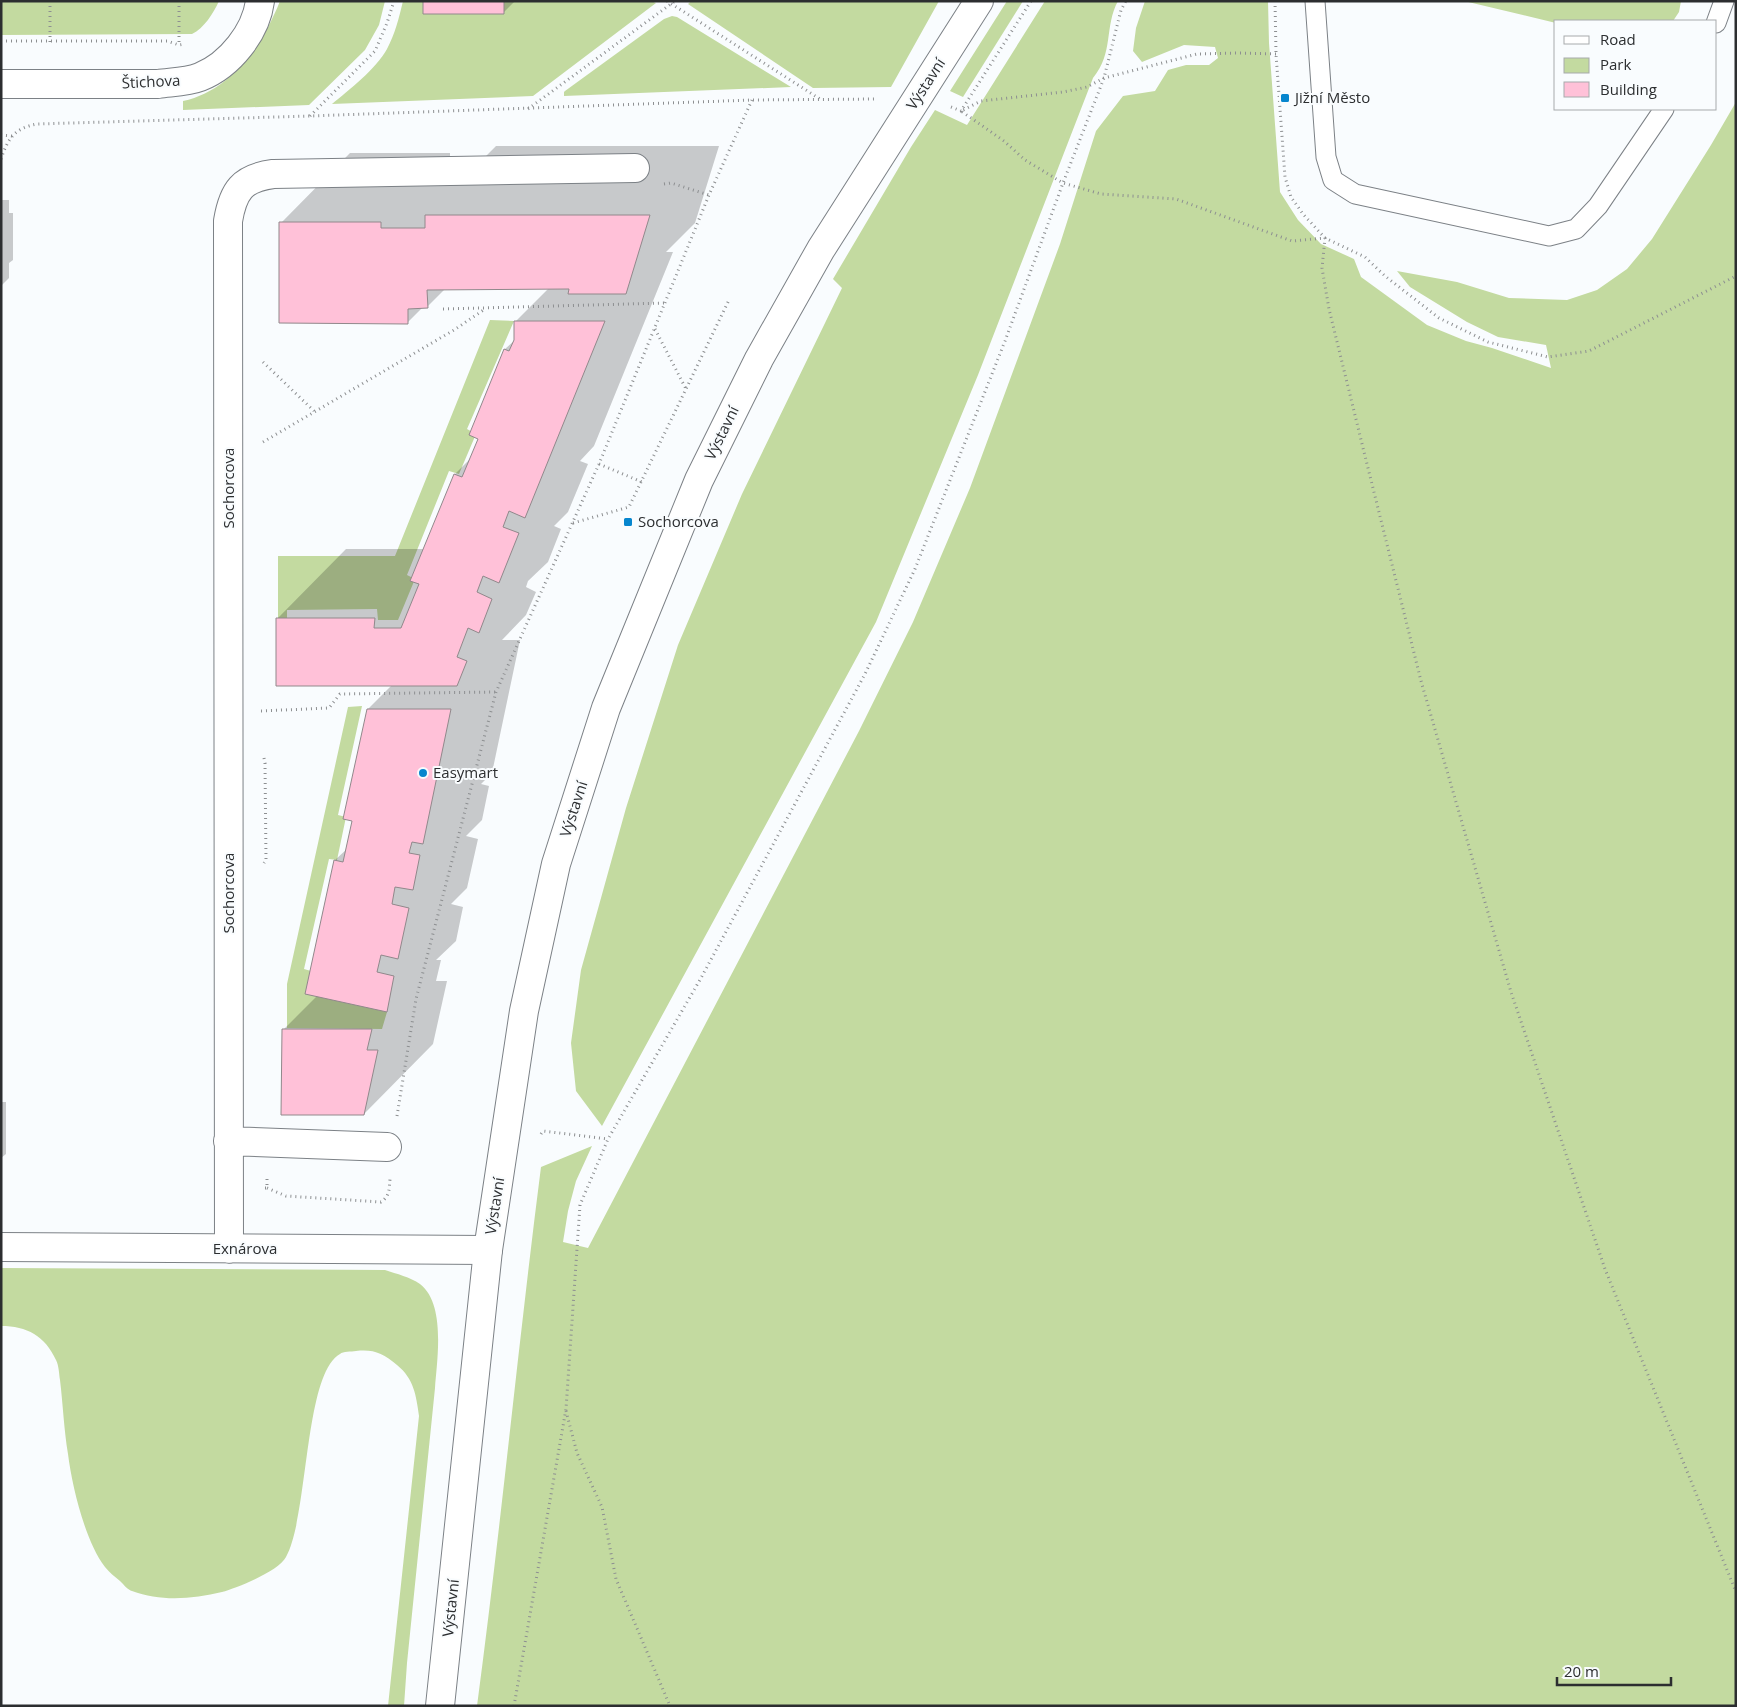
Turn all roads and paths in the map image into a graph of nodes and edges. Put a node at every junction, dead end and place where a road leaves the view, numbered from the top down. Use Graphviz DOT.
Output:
graph roads {
  1 [pos="50,1"];
  2 [pos="179,1"];
  3 [pos="260,1"];
  4 [pos="394,1"];
  5 [pos="667,1"];
  6 [pos="1031,1"];
  7 [pos="1126,1"];
  8 [pos="1315,1"];
  9 [pos="1724,1"];
  10 [pos="673,2"];
  11 [pos="979,2"];
  12 [pos="1717,20"];
  13 [pos="1,41"];
  14 [pos="50,42"];
  15 [pos="187,44"];
  16 [pos="179,45"];
  17 [pos="1276,54"];
  18 [pos="1104,78"];
  19 [pos="1,84"];
  20 [pos="821,99"];
  21 [pos="885,99"];
  22 [pos="752,100"];
  23 [pos="948,105"];
  24 [pos="527,109"];
  25 [pos="1663,110"];
  26 [pos="961,111"];
  27 [pos="310,116"];
  28 [pos="1,135"];
  29 [pos="12,136"];
  30 [pos="1,159"];
  31 [pos="635,168"];
  32 [pos="1063,183"];
  33 [pos="662,184"];
  34 [pos="709,196"];
  35 [pos="1366,257"];
  36 [pos="1736,276"];
  37 [pos="729,300"];
  38 [pos="666,303"];
  39 [pos="444,309"];
  40 [pos="484,309"];
  41 [pos="655,329"];
  42 [pos="263,371"];
  43 [pos="686,390"];
  44 [pos="314,411"];
  45 [pos="260,434"];
  46 [pos="599,464"];
  47 [pos="642,482"];
  48 [pos="573,523"];
  49 [pos="496,692"];
  50 [pos="259,719"];
  51 [pos="262,753"];
  52 [pos="262,867"];
  53 [pos="391,1136"];
  54 [pos="228,1141"];
  55 [pos="390,1176"];
  56 [pos="267,1188"];
  57 [pos="1,1247"];
  58 [pos="229,1249"];
  59 [pos="488,1250"];
  60 [pos="566,1408"];
  61 [pos="1736,1592"];
  62 [pos="440,1706"];
  63 [pos="514,1706"];
  64 [pos="670,1706"];
  1 -- 14 [label="path"];
  2 -- 16 [label="path"];
  3 -- 19 [label="street, Štichova"];
  4 -- 27 [label="path"];
  5 -- 10 [label="path"];
  6 -- 26 [label="path"];
  7 -- 18 [label="path"];
  8 -- 25 [label="lane"];
  9 -- 12 [label="lane"];
  10 -- 20 [label="path"];
  10 -- 24 [label="path"];
  11 -- 59 [label="street, Výstavní"];
  13 -- 14 [label="path"];
  14 -- 16 [label="path"];
  15 -- 16 [label="path"];
  17 -- 18 [label="path"];
  18 -- 26 [label="path"];
  18 -- 32 [label="path"];
  20 -- 21 [label="path"];
  20 -- 22 [label="path"];
  22 -- 24 [label="path"];
  22 -- 34 [label="path"];
  23 -- 26 [label="path"];
  24 -- 27 [label="path"];
  26 -- 32 [label="path"];
  27 -- 29 [label="path"];
  28 -- 29 [label="path"];
  29 -- 30 [label="path"];
  31 -- 54 [label="street, Sochorcova"];
  32 -- 60 [label="path"];
  32 -- 61 [label="path"];
  33 -- 34 [label="path"];
  34 -- 38 [label="path"];
  35 -- 36 [label="path"];
  37 -- 43 [label="path"];
  38 -- 40 [label="path"];
  38 -- 41 [label="path"];
  39 -- 40 [label="path"];
  40 -- 44 [label="path"];
  41 -- 43 [label="path"];
  41 -- 46 [label="path"];
  42 -- 44 [label="path"];
  43 -- 47 [label="path"];
  44 -- 45 [label="path"];
  46 -- 47 [label="path"];
  46 -- 48 [label="path"];
  47 -- 48 [label="path"];
  48 -- 49 [label="path"];
  49 -- 50 [label="path"];
  49 -- 53 [label="path"];
  51 -- 52 [label="path"];
  53 -- 54 [label="street"];
  54 -- 58 [label="street, Sochorcova"];
  55 -- 56 [label="path"];
  57 -- 58 [label="street, Exnárova"];
  58 -- 59 [label="street, Exnárova"];
  59 -- 62 [label="street, Výstavní"];
  60 -- 63 [label="path"];
  60 -- 64 [label="path"];
}
